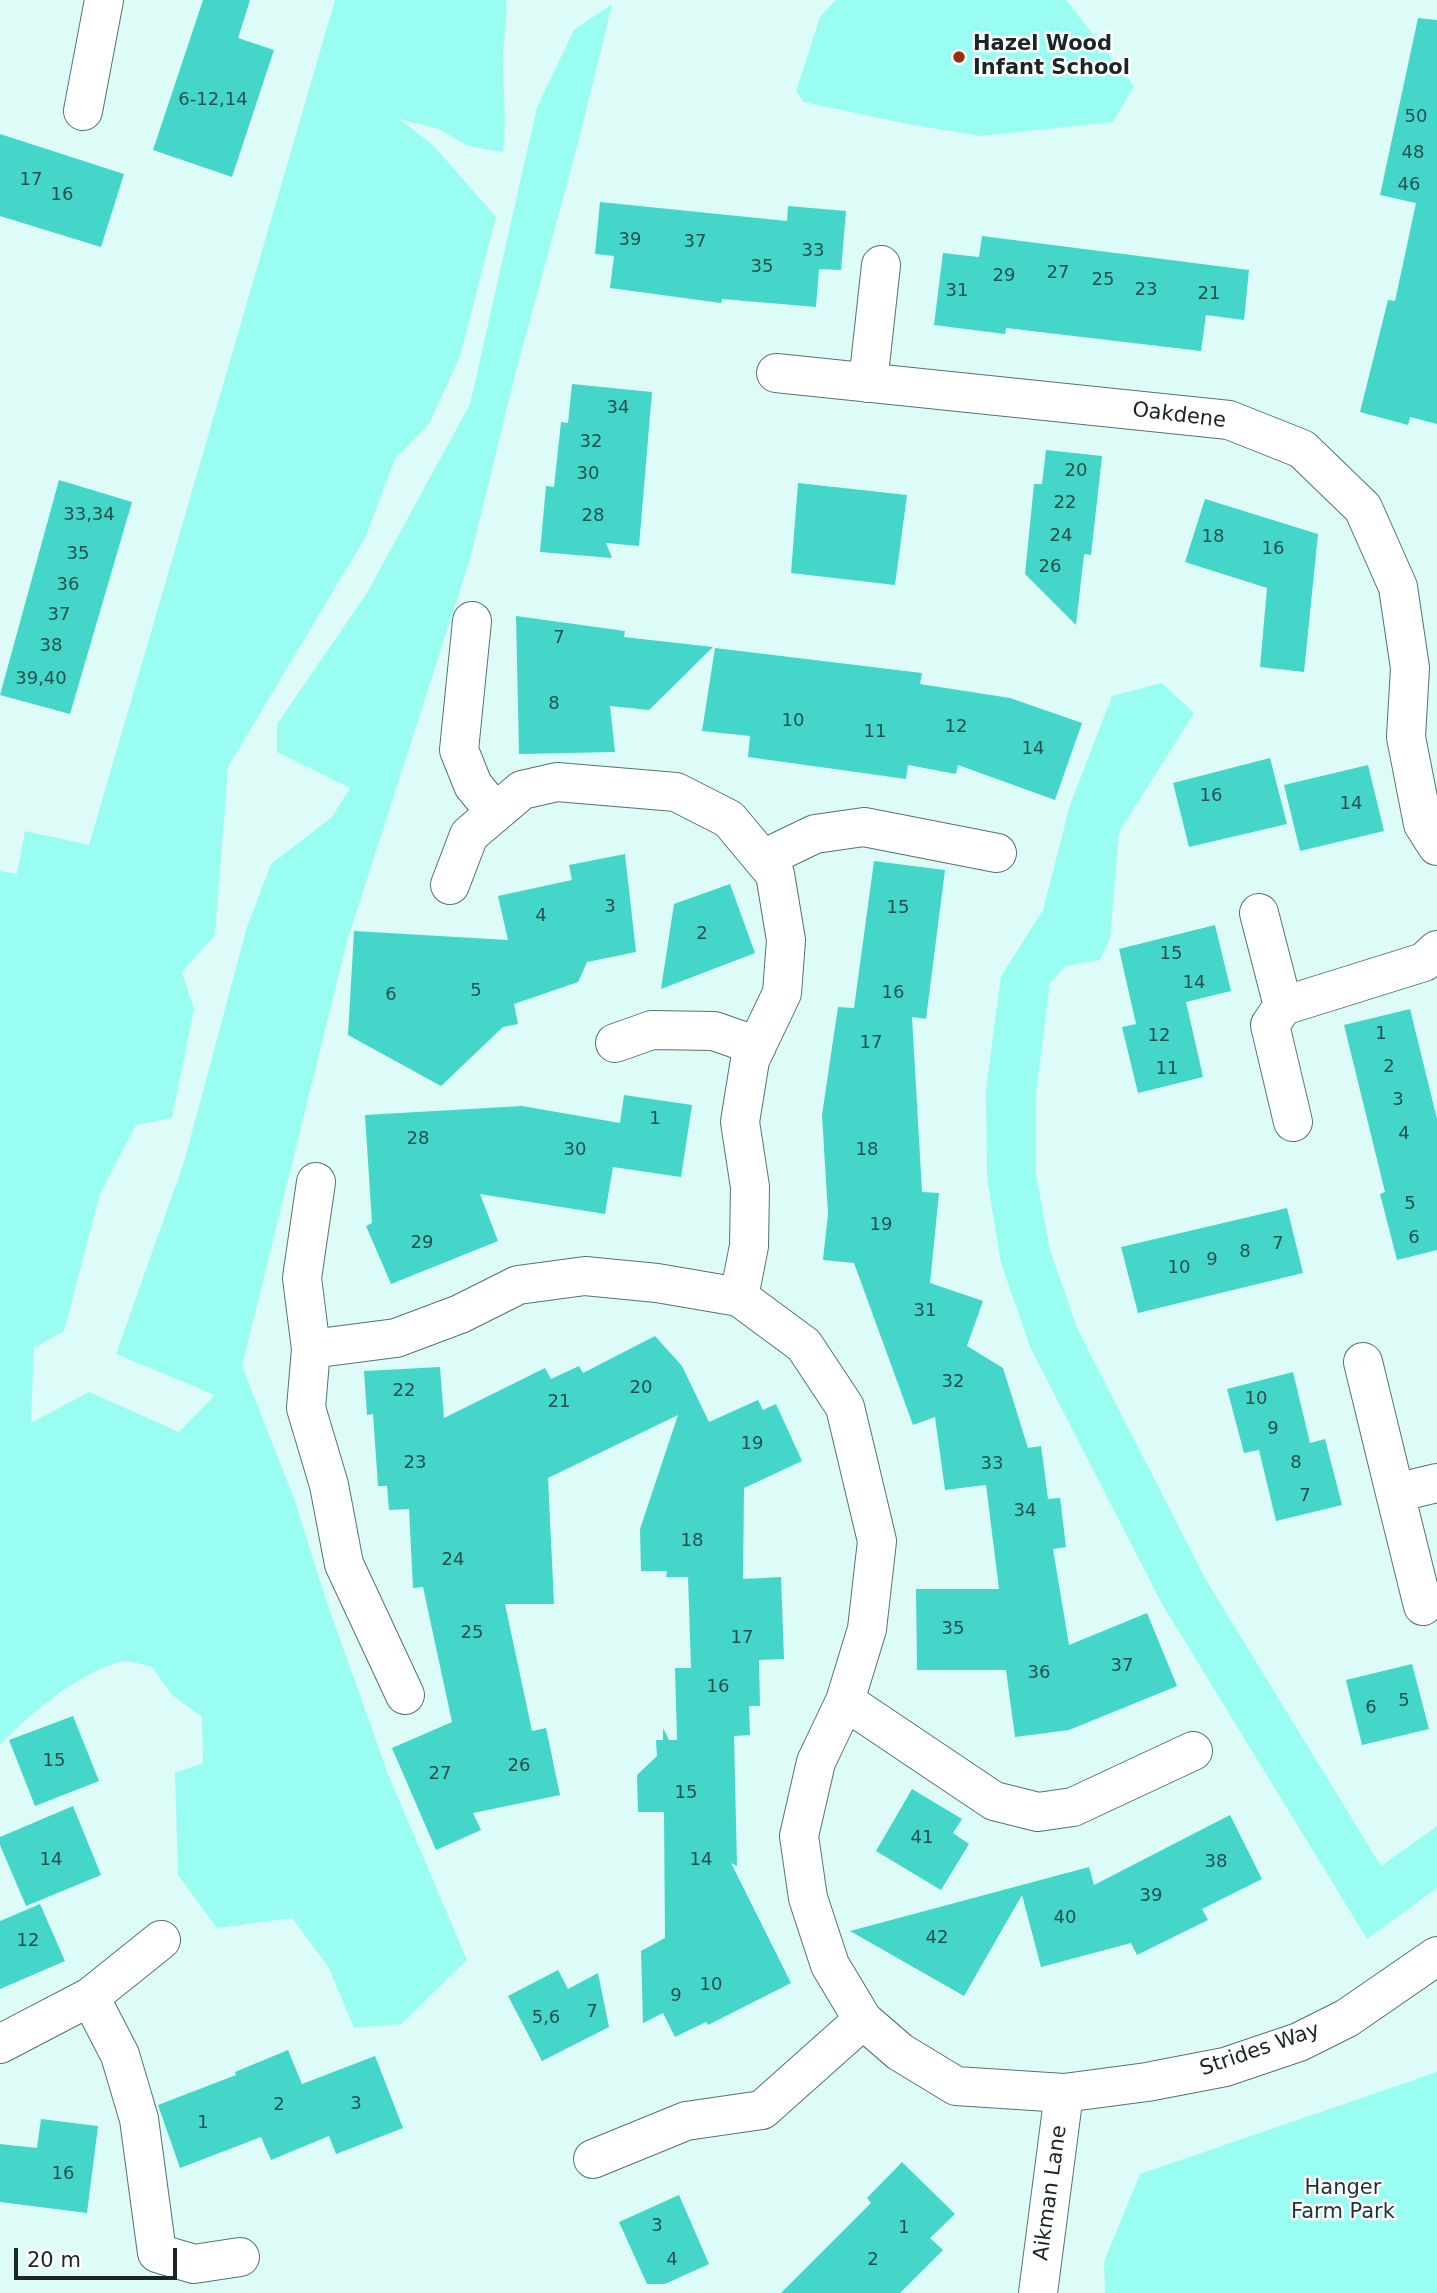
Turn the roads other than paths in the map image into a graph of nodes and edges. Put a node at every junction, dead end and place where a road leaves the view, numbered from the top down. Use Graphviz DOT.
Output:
graph roads {
  1 [pos="104,0"];
  2 [pos="83,111"];
  3 [pos="881,265"];
  4 [pos="776,373"];
  5 [pos="868,383"];
  6 [pos="472,621"];
  7 [pos="495,812"];
  8 [pos="1437,846"];
  9 [pos="998,853"];
  10 [pos="763,859"];
  11 [pos="450,885"];
  12 [pos="1259,913"];
  13 [pos="1437,950"];
  14 [pos="1283,1006"];
  15 [pos="615,1043"];
  16 [pos="757,1046"];
  17 [pos="1293,1122"];
  18 [pos="316,1182"];
  19 [pos="739,1297"];
  20 [pos="311,1349"];
  21 [pos="1363,1362"];
  22 [pos="1437,1483"];
  23 [pos="1395,1493"];
  24 [pos="1423,1606"];
  25 [pos="405,1695"];
  26 [pos="845,1701"];
  27 [pos="1193,1751"];
  28 [pos="161,1940"];
  29 [pos="1437,1956"];
  30 [pos="90,1997"];
  31 [pos="863,2020"];
  32 [pos="0,2045"];
  33 [pos="1064,2093"];
  34 [pos="593,2159"];
  35 [pos="240,2257"];
  36 [pos="1038,2293"];
  1 -- 2 [label="street"];
  3 -- 5 [label="street"];
  4 -- 5 [label="street, Oakdene"];
  5 -- 8 [label="street, Oakdene"];
  6 -- 7 [label="street"];
  7 -- 10 [label="street"];
  7 -- 11 [label="street"];
  9 -- 10 [label="street"];
  10 -- 16 [label="street"];
  12 -- 14 [label="street"];
  13 -- 14 [label="street"];
  14 -- 17 [label="street"];
  15 -- 16 [label="street"];
  16 -- 19 [label="street"];
  18 -- 20 [label="street"];
  19 -- 20 [label="street"];
  19 -- 26 [label="street, Strides Way"];
  20 -- 25 [label="street"];
  21 -- 23 [label="street"];
  22 -- 23 [label="street"];
  23 -- 24 [label="street"];
  26 -- 27 [label="street"];
  26 -- 31 [label="street, Strides Way"];
  28 -- 30 [label="street"];
  29 -- 33 [label="street, Strides Way"];
  30 -- 32 [label="street"];
  30 -- 35 [label="street"];
  31 -- 33 [label="street, Strides Way"];
  31 -- 34 [label="street"];
  33 -- 36 [label="street, Aikman Lane"];
}
